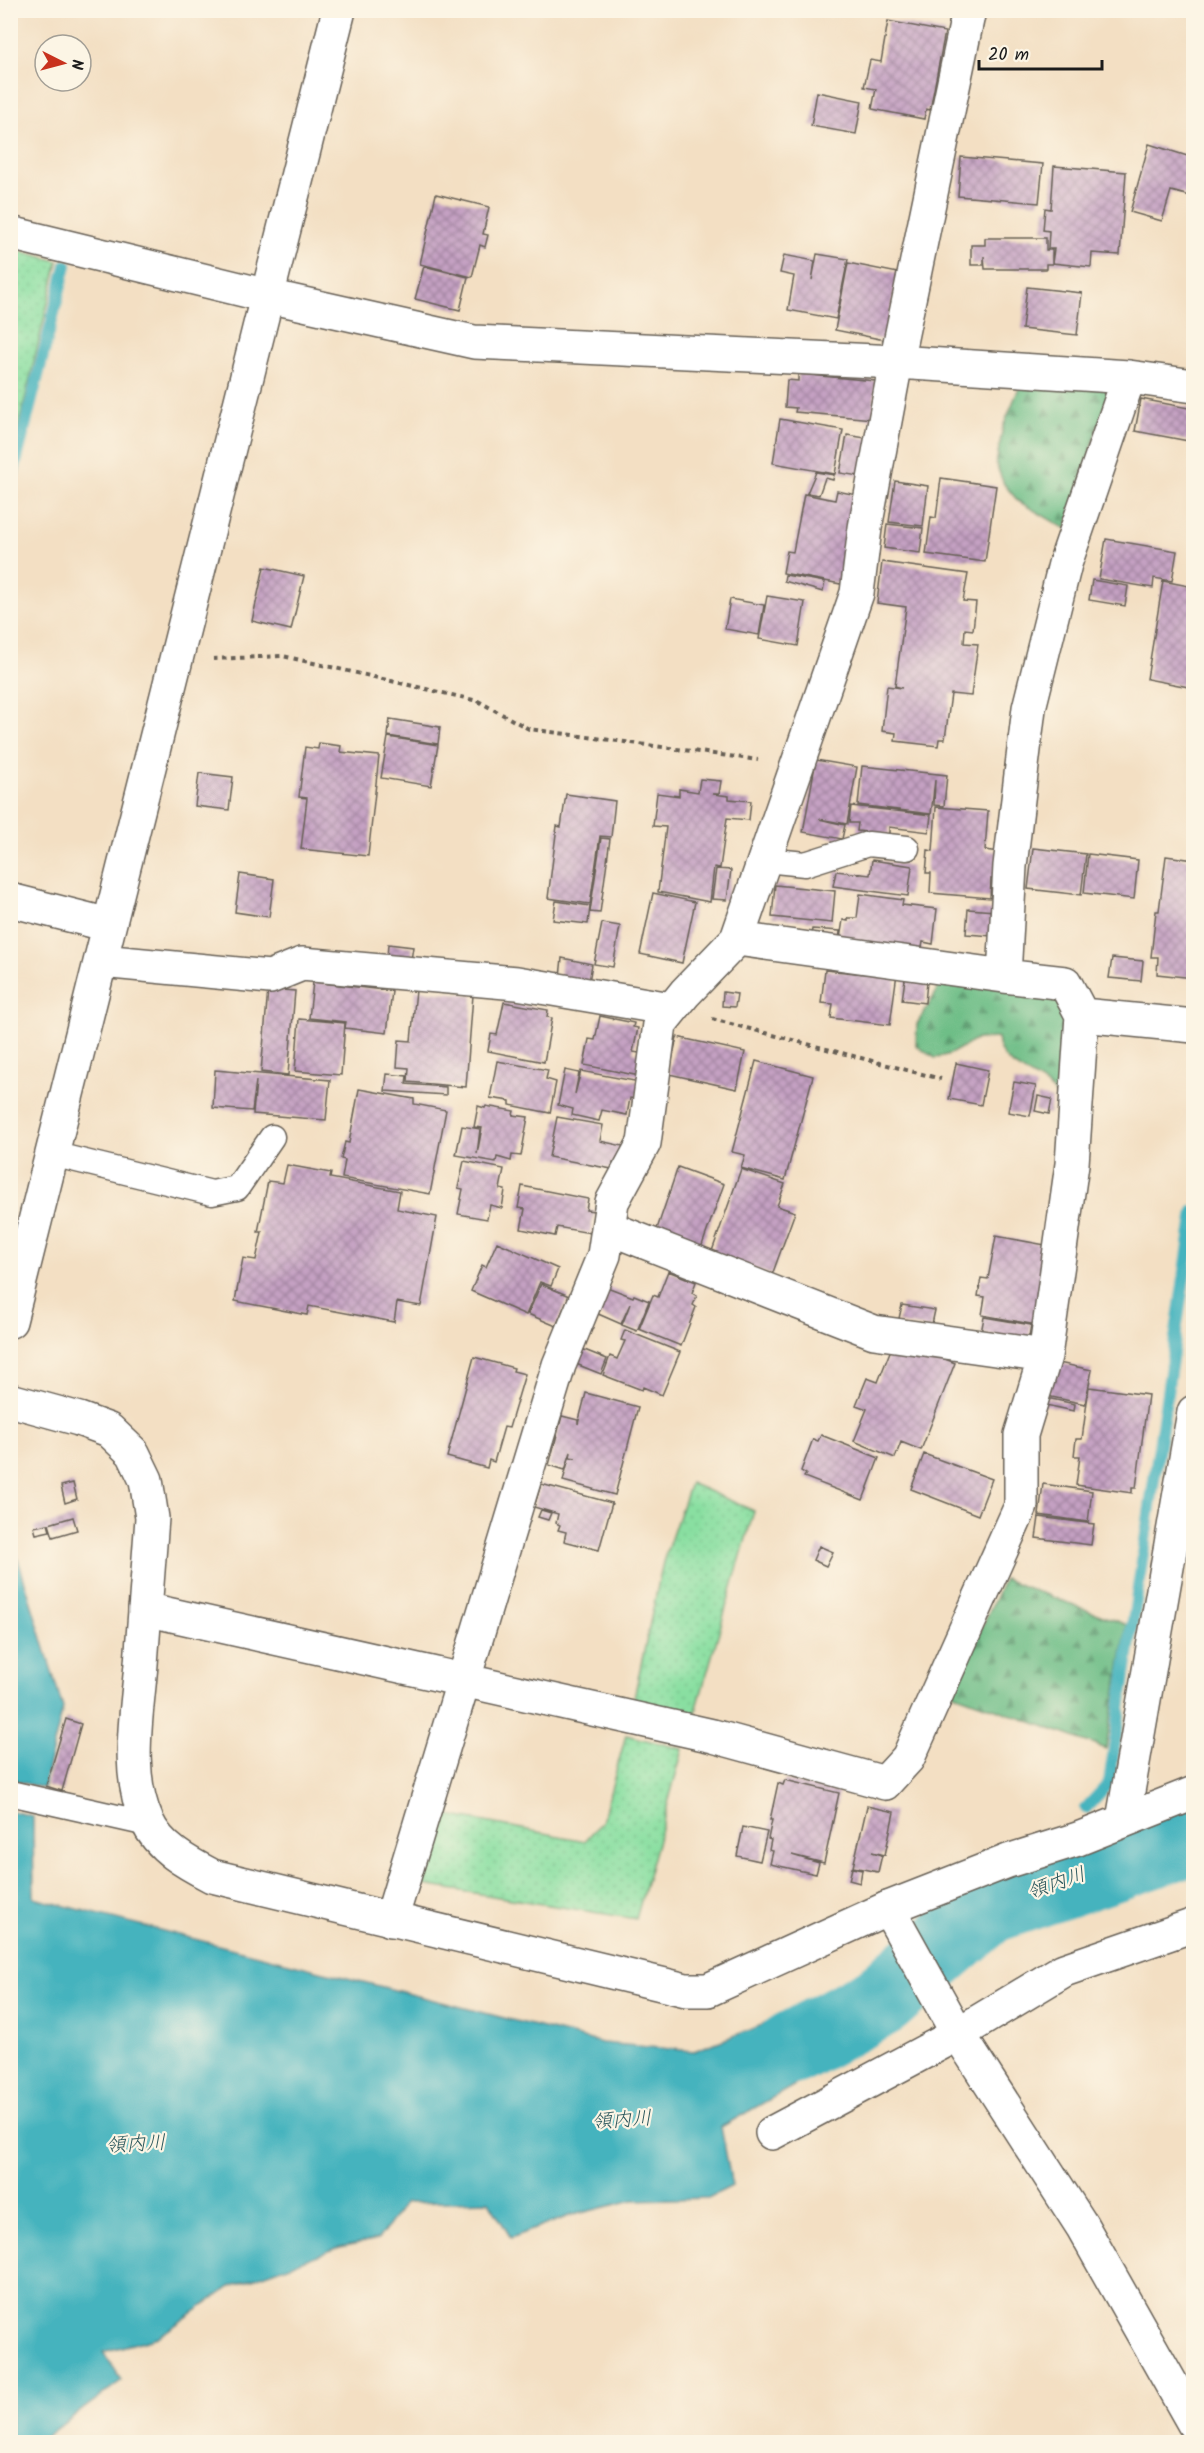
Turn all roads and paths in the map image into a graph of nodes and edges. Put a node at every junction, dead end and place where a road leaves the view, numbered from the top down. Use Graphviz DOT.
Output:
graph roads {
  1 [pos="339,10"];
  2 [pos="969,10"];
  3 [pos="10,233"];
  4 [pos="268,296"];
  5 [pos="896,362"];
  6 [pos="1129,377"];
  7 [pos="1194,386"];
  8 [pos="177,656"];
  9 [pos="798,766"];
  10 [pos="907,848"];
  11 [pos="765,860"];
  12 [pos="10,900"];
  13 [pos="109,925"];
  14 [pos="737,939"];
  15 [pos="101,960"];
  16 [pos="1004,976"];
  17 [pos="671,1009"];
  18 [pos="1082,1015"];
  19 [pos="1194,1026"];
  20 [pos="940,1079"];
  21 [pos="272,1137"];
  22 [pos="52,1154"];
  23 [pos="609,1228"];
  24 [pos="10,1321"];
  25 [pos="1045,1356"];
  26 [pos="10,1400"];
  27 [pos="1194,1412"];
  28 [pos="145,1609"];
  29 [pos="464,1678"];
  30 [pos="10,1793"];
  31 [pos="1194,1793"];
  32 [pos="1123,1820"];
  33 [pos="148,1824"];
  34 [pos="888,1908"];
  35 [pos="391,1920"];
  36 [pos="1194,1925"];
  37 [pos="956,2030"];
  38 [pos="772,2133"];
  39 [pos="1194,2424"];
  1 -- 4 [label="street"];
  2 -- 5 [label="street"];
  3 -- 4 [label="street"];
  4 -- 5 [label="street"];
  4 -- 8 [label="street"];
  5 -- 6 [label="street"];
  5 -- 9 [label="street"];
  6 -- 7 [label="street"];
  6 -- 16 [label="street"];
  8 -- 9 [label="path"];
  8 -- 13 [label="street"];
  9 -- 11 [label="street"];
  10 -- 11 [label="lane"];
  11 -- 14 [label="street"];
  12 -- 13 [label="street"];
  13 -- 15 [label="street"];
  14 -- 16 [label="street"];
  14 -- 17 [label="street"];
  15 -- 17 [label="street"];
  15 -- 22 [label="street"];
  16 -- 18 [label="street"];
  17 -- 20 [label="path"];
  17 -- 23 [label="street"];
  18 -- 19 [label="street"];
  18 -- 25 [label="street"];
  21 -- 22 [label="lane"];
  22 -- 24 [label="street"];
  23 -- 25 [label="street"];
  23 -- 29 [label="street"];
  25 -- 29 [label="street"];
  26 -- 28 [label="street"];
  27 -- 32 [label="street"];
  28 -- 29 [label="street"];
  28 -- 33 [label="street"];
  29 -- 35 [label="street"];
  30 -- 33 [label="lane"];
  31 -- 32 [label="street"];
  32 -- 34 [label="street"];
  33 -- 35 [label="street"];
  34 -- 35 [label="street"];
  34 -- 37 [label="street"];
  36 -- 37 [label="street"];
  37 -- 38 [label="street"];
  37 -- 39 [label="street"];
}
